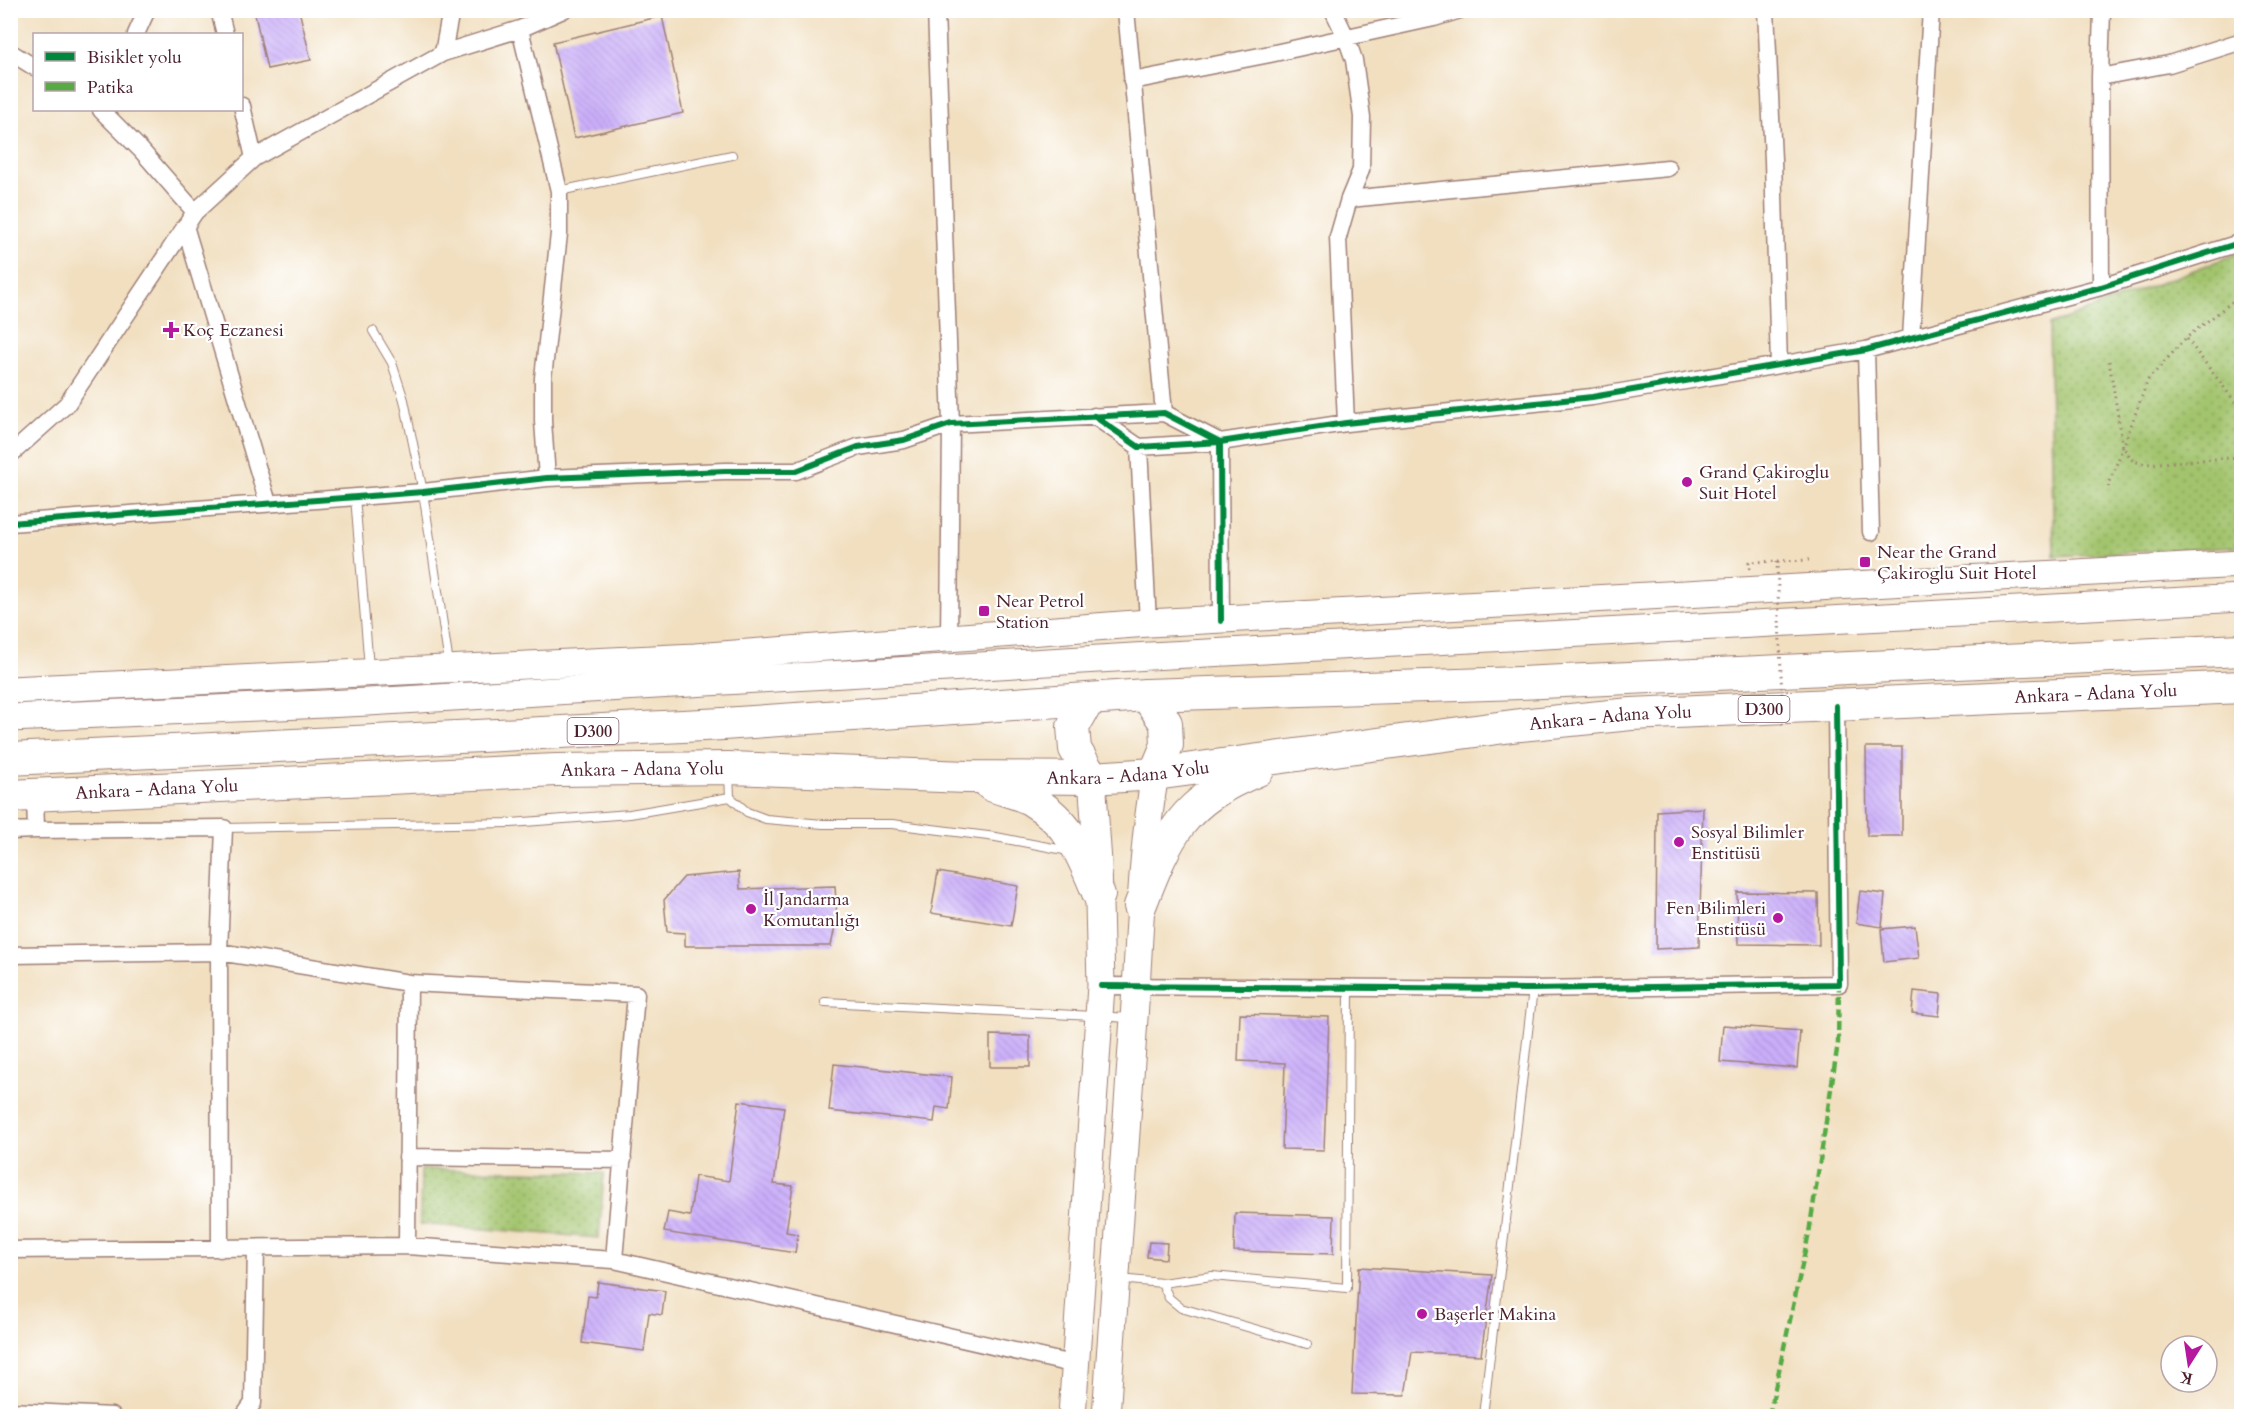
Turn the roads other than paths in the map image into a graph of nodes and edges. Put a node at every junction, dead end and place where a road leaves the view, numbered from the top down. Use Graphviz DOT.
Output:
graph roads {
  1 [pos="147,10"];
  2 [pos="219,10"];
  3 [pos="451,10"];
  4 [pos="562,10"];
  5 [pos="936,10"];
  6 [pos="1126,10"];
  7 [pos="1333,10"];
  8 [pos="1460,10"];
  9 [pos="1766,10"];
  10 [pos="1931,10"];
  11 [pos="2102,10"];
  12 [pos="520,28"];
  13 [pos="136,33"];
  14 [pos="225,33"];
  15 [pos="1346,37"];
  16 [pos="2241,41"];
  17 [pos="10,52"];
  18 [pos="443,53"];
  19 [pos="33,66"];
  20 [pos="2100,77"];
  21 [pos="1132,81"];
  22 [pos="243,110"];
  23 [pos="102,111"];
  24 [pos="732,155"];
  25 [pos="254,158"];
  26 [pos="1668,168"];
  27 [pos="559,191"];
  28 [pos="1349,199"];
  29 [pos="195,212"];
  30 [pos="185,226"];
  31 [pos="2241,242"];
  32 [pos="2101,287"];
  33 [pos="373,331"];
  34 [pos="1911,338"];
  35 [pos="1866,350"];
  36 [pos="1779,365"];
  37 [pos="1164,412"];
  38 [pos="1094,416"];
  39 [pos="1346,423"];
  40 [pos="951,424"];
  41 [pos="1220,442"];
  42 [pos="1139,447"];
  43 [pos="10,455"];
  44 [pos="547,478"];
  45 [pos="423,492"];
  46 [pos="355,497"];
  47 [pos="268,503"];
  48 [pos="10,523"];
  49 [pos="1870,532"];
  50 [pos="2241,564"];
  51 [pos="2241,598"];
  52 [pos="1221,621"];
  53 [pos="1148,623"];
  54 [pos="949,639"];
  55 [pos="2241,650"];
  56 [pos="1223,653"];
  57 [pos="1150,656"];
  58 [pos="450,669"];
  59 [pos="369,672"];
  60 [pos="2241,687"];
  61 [pos="10,690"];
  62 [pos="1146,695"];
  63 [pos="1089,699"];
  64 [pos="1836,706"];
  65 [pos="10,717"];
  66 [pos="1289,757"];
  67 [pos="10,759"];
  68 [pos="1155,774"];
  69 [pos="968,777"];
  70 [pos="1092,778"];
  71 [pos="730,783"];
  72 [pos="23,795"];
  73 [pos="224,828"];
  74 [pos="36,830"];
  75 [pos="10,831"];
  76 [pos="1082,854"];
  77 [pos="1099,895"];
  78 [pos="1140,906"];
  79 [pos="219,952"];
  80 [pos="10,955"];
  81 [pos="409,983"];
  82 [pos="1101,987"];
  83 [pos="1136,987"];
  84 [pos="1349,988"];
  85 [pos="1533,989"];
  86 [pos="825,1002"];
  87 [pos="1099,1017"];
  88 [pos="1134,1018"];
  89 [pos="407,1158"];
  90 [pos="623,1160"];
  91 [pos="407,1246"];
  92 [pos="256,1249"];
  93 [pos="10,1250"];
  94 [pos="220,1250"];
  95 [pos="614,1260"];
  96 [pos="1115,1279"];
  97 [pos="1162,1283"];
  98 [pos="1307,1344"];
  99 [pos="1076,1365"];
  100 [pos="10,1411"];
  101 [pos="112,1416"];
  102 [pos="244,1416"];
  103 [pos="1072,1416"];
  104 [pos="1106,1416"];
  105 [pos="1483,1416"];
  1 -- 13 [label="street"];
  2 -- 14 [label="street"];
  3 -- 18 [label="street"];
  4 -- 12 [label="street"];
  5 -- 40 [label="street"];
  6 -- 21 [label="street"];
  7 -- 15 [label="street"];
  8 -- 15 [label="street"];
  9 -- 36 [label="street"];
  10 -- 34 [label="street"];
  11 -- 20 [label="street"];
  12 -- 18 [label="street"];
  12 -- 27 [label="street"];
  15 -- 21 [label="street"];
  15 -- 28 [label="street"];
  16 -- 20 [label="street"];
  17 -- 19 [label="street"];
  18 -- 25 [label="street"];
  20 -- 32 [label="street"];
  21 -- 37 [label="street"];
  22 -- 25 [label="street"];
  23 -- 29 [label="street"];
  24 -- 27 [label="lane"];
  25 -- 29 [label="street"];
  26 -- 28 [label="street"];
  27 -- 44 [label="street"];
  28 -- 39 [label="street"];
  29 -- 30 [label="street"];
  30 -- 43 [label="street"];
  30 -- 47 [label="street"];
  31 -- 32 [label="street"];
  32 -- 34 [label="street"];
  33 -- 45 [label="lane"];
  34 -- 35 [label="street"];
  35 -- 36 [label="street"];
  35 -- 49 [label="street"];
  36 -- 39 [label="street"];
  37 -- 38 [label="street"];
  37 -- 41 [label="street"];
  38 -- 40 [label="street"];
  38 -- 42 [label="street"];
  39 -- 41 [label="street"];
  40 -- 44 [label="street"];
  40 -- 54 [label="street"];
  41 -- 42 [label="street"];
  41 -- 52 [label="street"];
  42 -- 53 [label="street"];
  44 -- 45 [label="street"];
  45 -- 46 [label="street"];
  45 -- 58 [label="lane"];
  46 -- 47 [label="street"];
  46 -- 59 [label="lane"];
  47 -- 48 [label="street"];
  50 -- 52 [label="main road"];
  51 -- 56 [label="main road"];
  52 -- 53 [label="main road"];
  52 -- 56 [label="main road"];
  53 -- 54 [label="main road"];
  53 -- 57 [label="main road"];
  54 -- 58 [label="main road"];
  55 -- 62 [label="highway, Ankara - Adana Yolu / D300"];
  56 -- 57 [label="main road"];
  57 -- 65 [label="main road"];
  58 -- 59 [label="main road"];
  59 -- 61 [label="main road"];
  60 -- 64 [label="highway, Ankara - Adana Yolu / D300"];
  62 -- 63 [label="highway, Ankara - Adana Yolu / D300"];
  62 -- 68 [label="highway"];
  63 -- 67 [label="highway, Ankara - Adana Yolu / D300"];
  63 -- 70 [label="highway"];
  64 -- 66 [label="highway, Ankara - Adana Yolu / D300"];
  64 -- 85 [label="street"];
  66 -- 68 [label="highway, Ankara - Adana Yolu / D300"];
  66 -- 78 [label="highway"];
  68 -- 70 [label="highway, Ankara - Adana Yolu / D300"];
  68 -- 78 [label="main road"];
  69 -- 70 [label="highway, Ankara - Adana Yolu / D300"];
  69 -- 71 [label="highway, Ankara - Adana Yolu / D300"];
  69 -- 76 [label="highway"];
  70 -- 77 [label="main road"];
  71 -- 72 [label="highway, Ankara - Adana Yolu / D300"];
  71 -- 73 [label="lane"];
  71 -- 76 [label="lane"];
  72 -- 74 [label="street"];
  73 -- 74 [label="street"];
  73 -- 79 [label="street"];
  74 -- 75 [label="street"];
  76 -- 77 [label="highway"];
  77 -- 82 [label="main road"];
  78 -- 83 [label="main road"];
  79 -- 80 [label="street"];
  79 -- 81 [label="street"];
  79 -- 94 [label="street"];
  81 -- 89 [label="street"];
  81 -- 90 [label="street"];
  82 -- 83 [label="street"];
  82 -- 87 [label="main road"];
  83 -- 84 [label="street"];
  83 -- 88 [label="main road"];
  84 -- 85 [label="street"];
  84 -- 97 [label="lane"];
  85 -- 105 [label="lane"];
  86 -- 87 [label="lane"];
  87 -- 88 [label="lane"];
  87 -- 99 [label="main road"];
  88 -- 96 [label="main road"];
  89 -- 90 [label="street"];
  89 -- 91 [label="street"];
  90 -- 95 [label="street"];
  91 -- 92 [label="street"];
  91 -- 95 [label="street"];
  92 -- 94 [label="street"];
  92 -- 102 [label="street"];
  93 -- 94 [label="street"];
  95 -- 99 [label="street"];
  96 -- 97 [label="lane"];
  96 -- 104 [label="main road"];
  97 -- 98 [label="lane"];
  99 -- 103 [label="main road"];
  100 -- 101 [label="street"];
}
